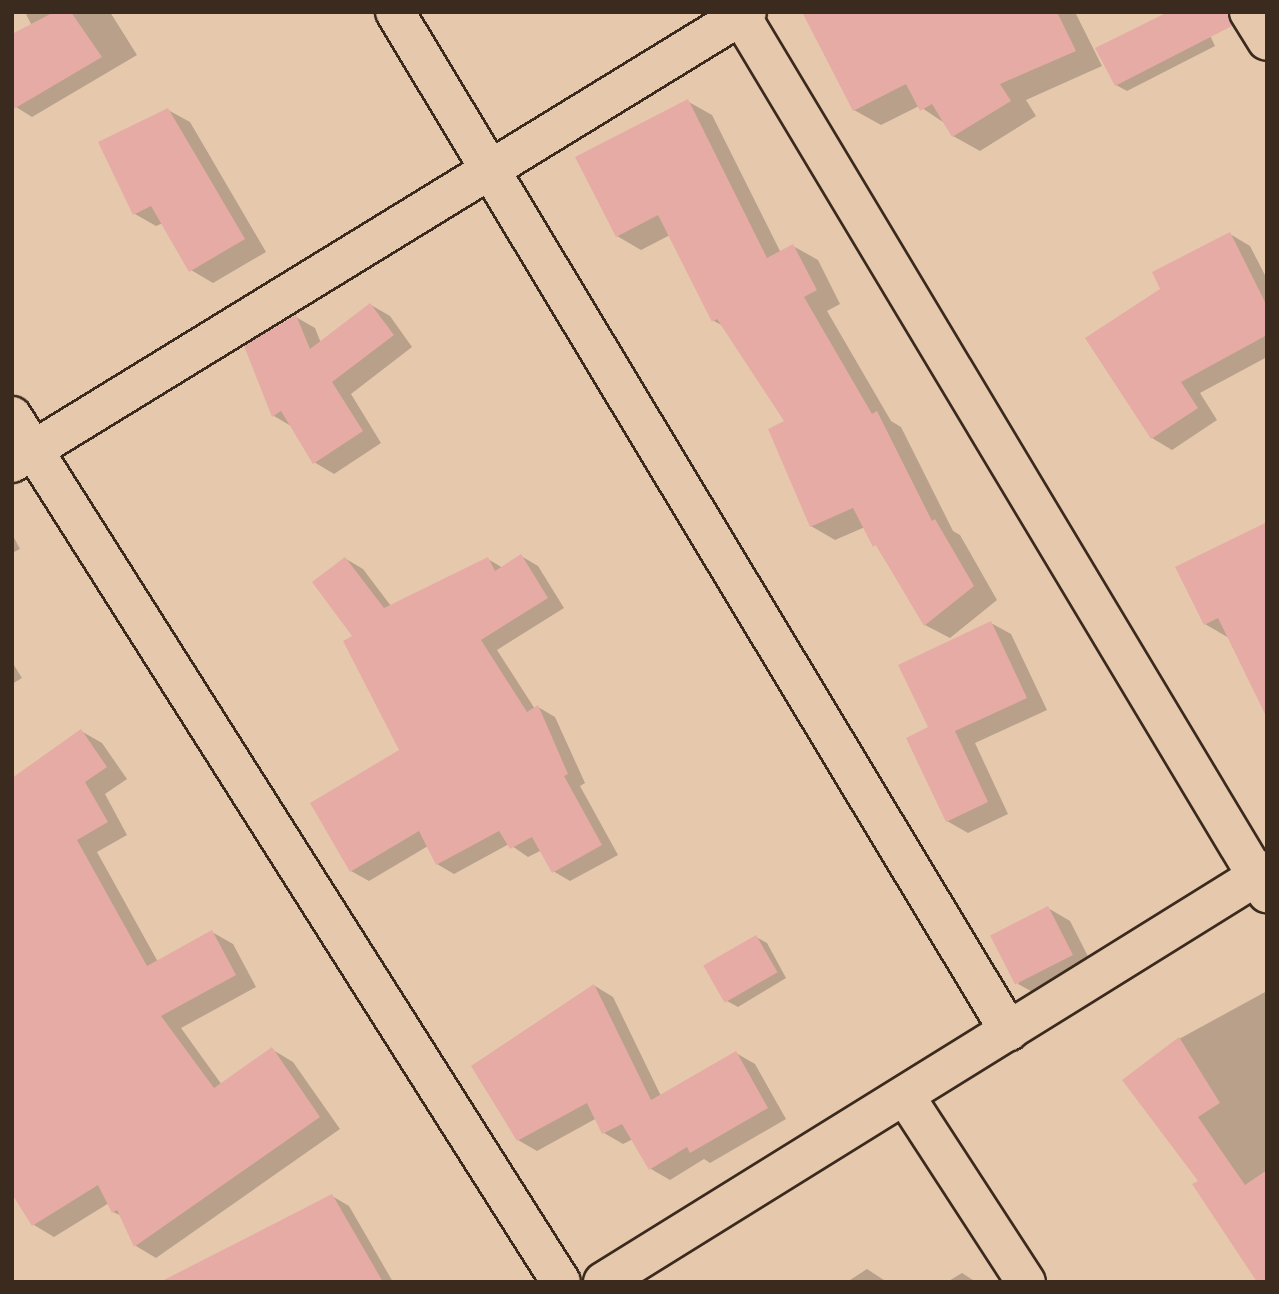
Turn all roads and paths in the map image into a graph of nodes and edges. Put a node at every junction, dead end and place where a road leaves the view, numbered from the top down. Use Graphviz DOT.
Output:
graph roads {
  1 [pos="395,12"];
  2 [pos="1249,12"];
  3 [pos="744,14"];
  4 [pos="1267,41"];
  5 [pos="490,170"];
  6 [pos="12,416"];
  7 [pos="23,456"];
  8 [pos="1263,880"];
  9 [pos="1009,1031"];
  10 [pos="905,1096"];
  11 [pos="561,1282"];
  12 [pos="603,1282"];
  13 [pos="1026,1282"];
  1 -- 5 [label="street"];
  2 -- 4 [label="street"];
  3 -- 5 [label="street"];
  3 -- 8 [label="street"];
  5 -- 7 [label="street"];
  5 -- 9 [label="street"];
  6 -- 7 [label="street"];
  7 -- 11 [label="street"];
  8 -- 9 [label="street"];
  9 -- 10 [label="street"];
  10 -- 12 [label="street"];
  10 -- 13 [label="street"];
}
